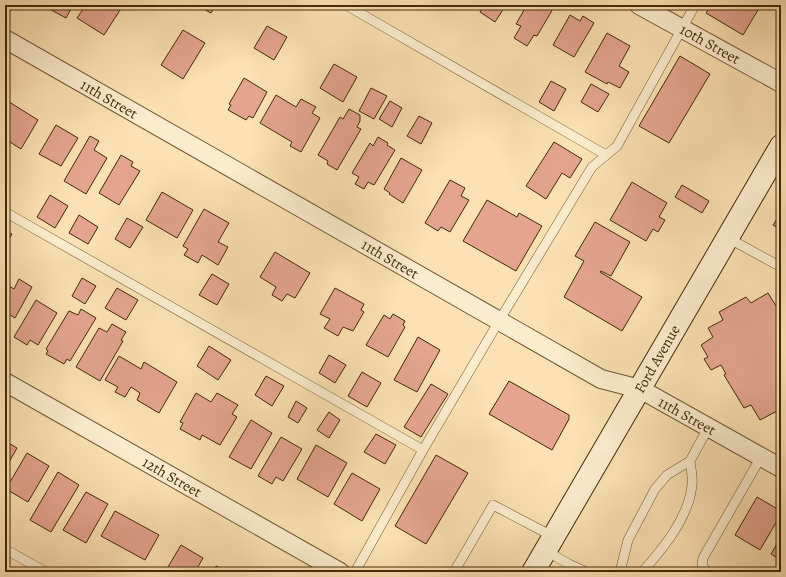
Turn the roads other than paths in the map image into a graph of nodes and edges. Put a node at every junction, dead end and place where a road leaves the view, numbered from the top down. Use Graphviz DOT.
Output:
graph roads {
  1 [pos="346,5"];
  2 [pos="639,5"];
  3 [pos="695,5"];
  4 [pos="681,28"];
  5 [pos="5,39"];
  6 [pos="781,84"];
  7 [pos="780,151"];
  8 [pos="606,155"];
  9 [pos="5,212"];
  10 [pos="727,238"];
  11 [pos="781,267"];
  12 [pos="499,321"];
  13 [pos="5,382"];
  14 [pos="640,390"];
  15 [pos="708,428"];
  16 [pos="423,450"];
  17 [pos="761,457"];
  18 [pos="690,461"];
  19 [pos="781,468"];
  20 [pos="550,544"];
  21 [pos="5,549"];
  22 [pos="46,572"];
  23 [pos="340,572"];
  24 [pos="355,572"];
  25 [pos="454,572"];
  26 [pos="533,572"];
  27 [pos="587,572"];
  28 [pos="620,572"];
  29 [pos="642,572"];
  30 [pos="707,572"];
  1 -- 8 [label="lane"];
  2 -- 4 [label="street, 10th Street"];
  3 -- 4 [label="lane"];
  4 -- 6 [label="street, 10th Street"];
  4 -- 8 [label="lane"];
  5 -- 12 [label="street, 11th Street"];
  7 -- 10 [label="main road, Ford Avenue"];
  8 -- 12 [label="lane"];
  9 -- 16 [label="lane"];
  10 -- 11 [label="lane"];
  10 -- 14 [label="main road, Ford Avenue"];
  12 -- 14 [label="street, 11th Street"];
  12 -- 16 [label="lane"];
  13 -- 23 [label="street, 12th Street"];
  14 -- 15 [label="street, 11th Street"];
  14 -- 20 [label="main road, Ford Avenue"];
  15 -- 17 [label="street, 11th Street"];
  15 -- 18 [label="lane"];
  16 -- 24 [label="lane"];
  17 -- 19 [label="street, 11th Street"];
  17 -- 30 [label="lane"];
  18 -- 28 [label="lane"];
  18 -- 29 [label="lane"];
  20 -- 25 [label="lane"];
  20 -- 26 [label="main road, Ford Avenue"];
  20 -- 27 [label="lane"];
  21 -- 22 [label="lane"];
}
